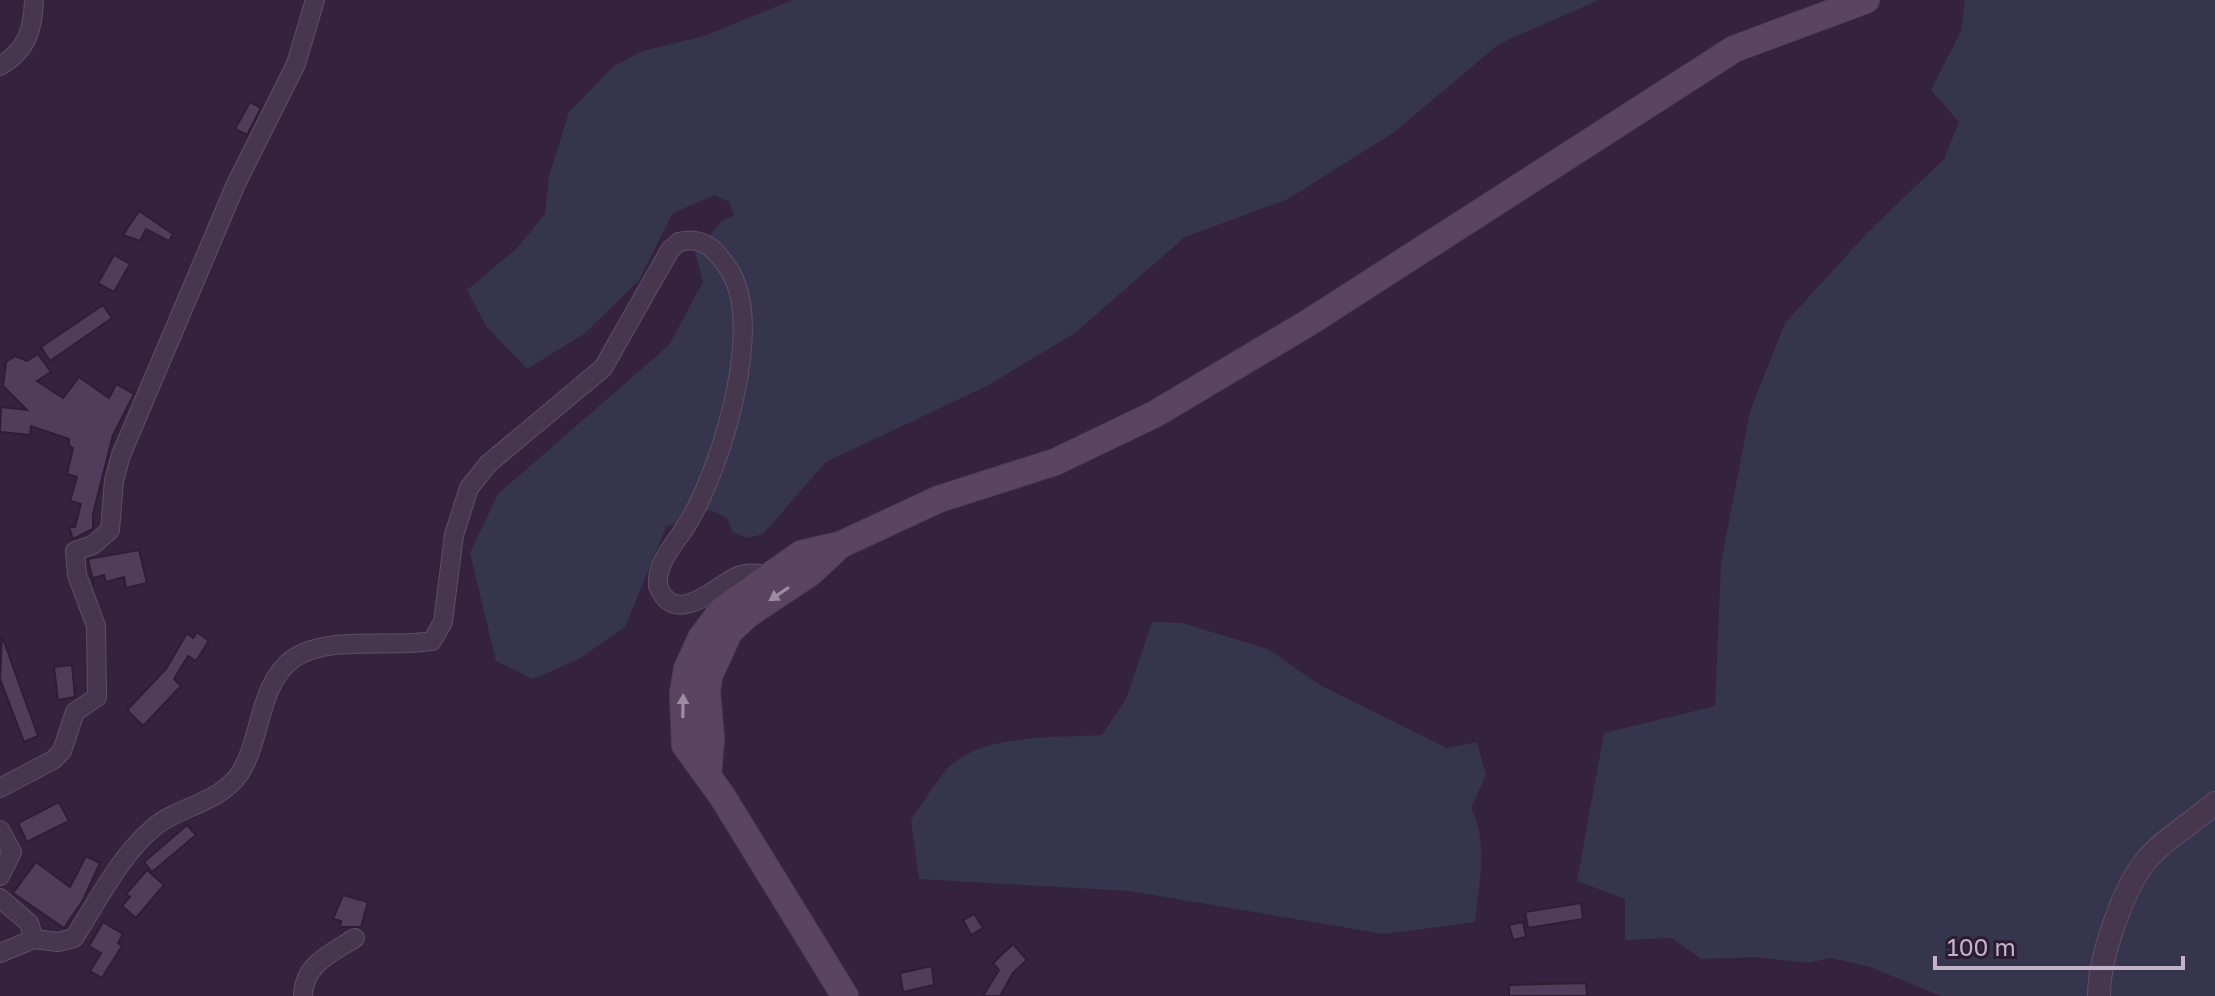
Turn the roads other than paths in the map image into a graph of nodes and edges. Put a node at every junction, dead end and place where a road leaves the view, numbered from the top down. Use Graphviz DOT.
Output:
graph roads {
  1 [pos="34,0"];
  2 [pos="315,0"];
  3 [pos="1866,0"];
  4 [pos="0,66"];
  5 [pos="840,545"];
  6 [pos="770,575"];
  7 [pos="715,786"];
  8 [pos="0,788"];
  9 [pos="2215,803"];
  10 [pos="0,830"];
  11 [pos="0,876"];
  12 [pos="0,898"];
  13 [pos="355,938"];
  14 [pos="34,939"];
  15 [pos="0,953"];
  16 [pos="303,996"];
  17 [pos="845,996"];
  18 [pos="2099,996"];
  1 -- 4 [label="street"];
  2 -- 8 [label="street"];
  3 -- 5 [label="main road"];
  5 -- 6 [label="main road"];
  5 -- 7 [label="main road, one-way"];
  7 -- 6 [label="main road, one-way"];
  6 -- 14 [label="street"];
  7 -- 17 [label="main road"];
  9 -- 18 [label="street"];
  10 -- 11 [label="street"];
  12 -- 14 [label="street"];
  13 -- 16 [label="street"];
  14 -- 15 [label="street"];
}
